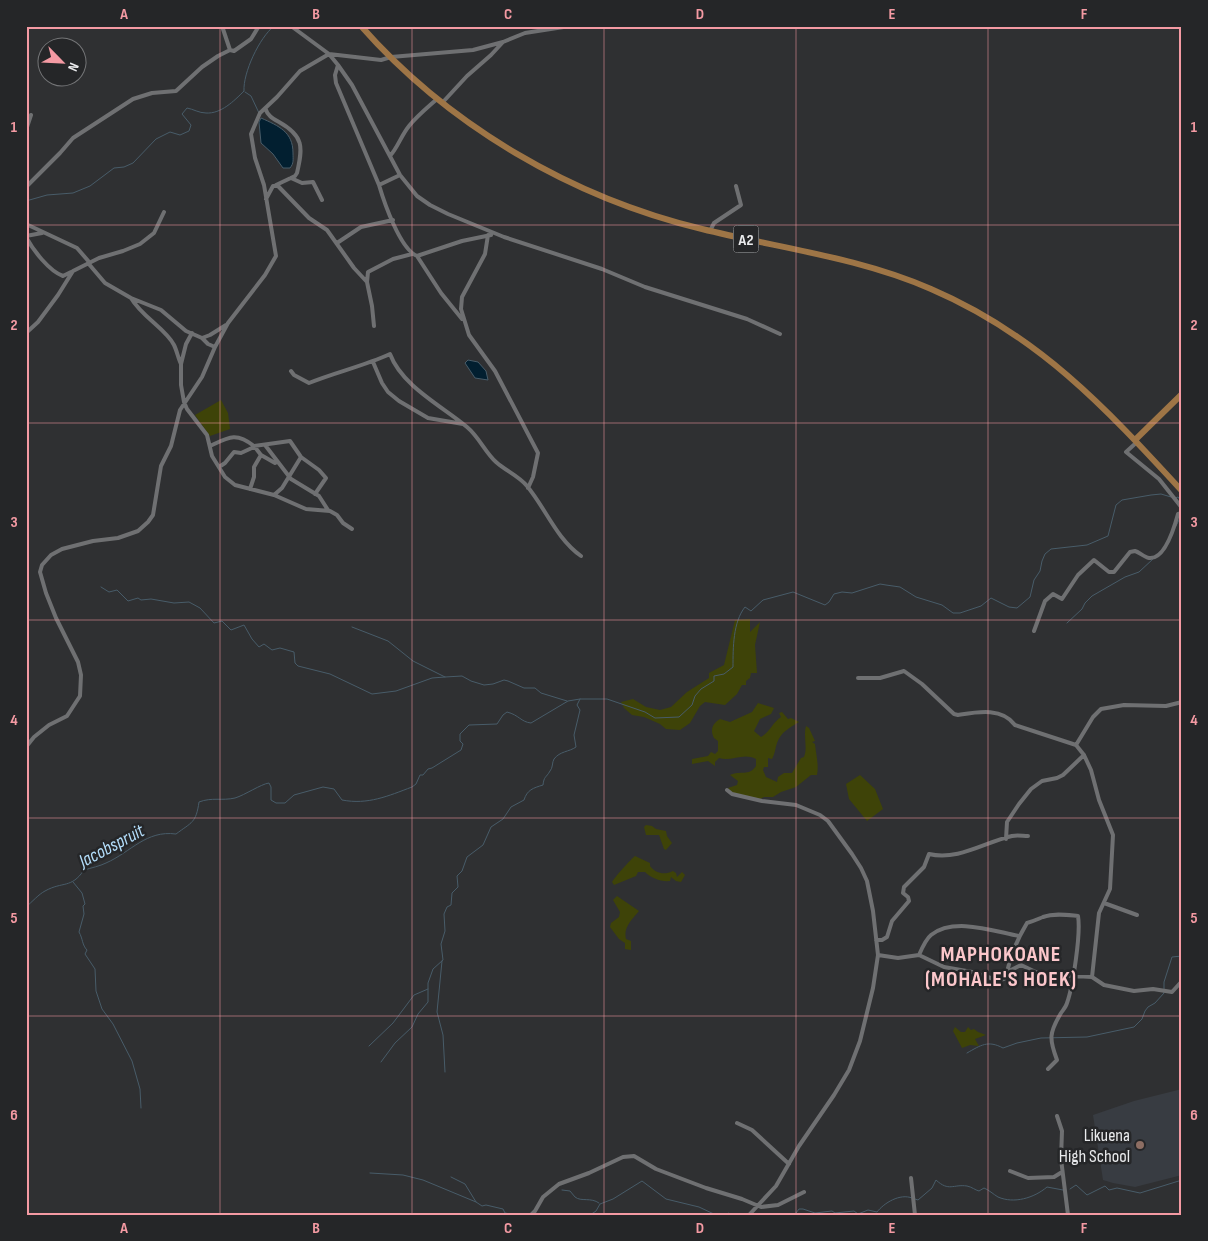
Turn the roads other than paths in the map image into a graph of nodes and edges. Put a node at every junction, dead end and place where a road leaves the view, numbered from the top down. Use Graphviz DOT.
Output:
graph roads {
  1 [pos="222,26"];
  2 [pos="259,26"];
  3 [pos="291,26"];
  4 [pos="361,26"];
  5 [pos="570,26"];
  6 [pos="502,42"];
  7 [pos="230,50"];
  8 [pos="329,54"];
  9 [pos="390,57"];
  10 [pos="338,65"];
  11 [pos="440,100"];
  12 [pos="265,108"];
  13 [pos="30,115"];
  14 [pos="26,130"];
  15 [pos="390,156"];
  16 [pos="400,175"];
  17 [pos="291,178"];
  18 [pos="276,185"];
  19 [pos="379,185"];
  20 [pos="26,186"];
  21 [pos="736,186"];
  22 [pos="266,200"];
  23 [pos="322,200"];
  24 [pos="164,212"];
  25 [pos="393,220"];
  26 [pos="26,224"];
  27 [pos="710,231"];
  28 [pos="44,233"];
  29 [pos="496,234"];
  30 [pos="488,235"];
  31 [pos="26,237"];
  32 [pos="337,243"];
  33 [pos="414,255"];
  34 [pos="89,263"];
  35 [pos="73,271"];
  36 [pos="367,282"];
  37 [pos="462,297"];
  38 [pos="131,298"];
  39 [pos="453,308"];
  40 [pos="463,321"];
  41 [pos="228,323"];
  42 [pos="374,326"];
  43 [pos="26,333"];
  44 [pos="192,333"];
  45 [pos="780,334"];
  46 [pos="202,338"];
  47 [pos="215,347"];
  48 [pos="373,362"];
  49 [pos="181,364"];
  50 [pos="291,371"];
  51 [pos="1182,394"];
  52 [pos="184,402"];
  53 [pos="464,424"];
  54 [pos="1136,441"];
  55 [pos="264,444"];
  56 [pos="210,446"];
  57 [pos="254,446"];
  58 [pos="261,455"];
  59 [pos="301,457"];
  60 [pos="277,462"];
  61 [pos="219,467"];
  62 [pos="289,476"];
  63 [pos="528,488"];
  64 [pos="250,489"];
  65 [pos="1182,491"];
  66 [pos="315,494"];
  67 [pos="274,495"];
  68 [pos="1182,508"];
  69 [pos="328,510"];
  70 [pos="1182,513"];
  71 [pos="352,529"];
  72 [pos="581,556"];
  73 [pos="1034,631"];
  74 [pos="858,678"];
  75 [pos="1182,702"];
  76 [pos="1076,745"];
  77 [pos="26,747"];
  78 [pos="1084,755"];
  79 [pos="727,790"];
  80 [pos="1028,836"];
  81 [pos="1006,839"];
  82 [pos="1104,903"];
  83 [pos="1137,915"];
  84 [pos="1019,936"];
  85 [pos="876,940"];
  86 [pos="878,955"];
  87 [pos="918,955"];
  88 [pos="1007,972"];
  89 [pos="1072,976"];
  90 [pos="1092,977"];
  91 [pos="1182,981"];
  92 [pos="1048,1069"];
  93 [pos="1057,1116"];
  94 [pos="737,1123"];
  95 [pos="789,1164"];
  96 [pos="1010,1171"];
  97 [pos="1062,1172"];
  98 [pos="911,1178"];
  99 [pos="804,1192"];
  100 [pos="758,1206"];
  101 [pos="531,1215"];
  102 [pos="749,1215"];
  103 [pos="915,1215"];
  104 [pos="1068,1215"];
  1 -- 7 [label="street"];
  2 -- 7 [label="street"];
  3 -- 8 [label="street"];
  4 -- 9 [label="main road, A2"];
  5 -- 6 [label="street"];
  6 -- 9 [label="street"];
  6 -- 11 [label="street"];
  7 -- 20 [label="street"];
  8 -- 9 [label="street"];
  8 -- 10 [label="street"];
  8 -- 12 [label="street"];
  9 -- 11 [label="main road, A2"];
  10 -- 15 [label="street"];
  10 -- 19 [label="street"];
  11 -- 15 [label="street"];
  11 -- 27 [label="main road, A2"];
  12 -- 17 [label="street"];
  12 -- 22 [label="street"];
  13 -- 14 [label="street"];
  15 -- 16 [label="street"];
  16 -- 19 [label="street"];
  16 -- 29 [label="street"];
  17 -- 18 [label="street"];
  17 -- 23 [label="street"];
  18 -- 22 [label="street"];
  18 -- 32 [label="street"];
  19 -- 25 [label="street"];
  21 -- 27 [label="street"];
  22 -- 41 [label="street"];
  24 -- 34 [label="street"];
  25 -- 32 [label="street"];
  25 -- 33 [label="street"];
  26 -- 28 [label="street"];
  27 -- 54 [label="main road, A2"];
  28 -- 31 [label="street"];
  28 -- 34 [label="street"];
  29 -- 30 [label="street"];
  29 -- 45 [label="street"];
  30 -- 33 [label="street"];
  30 -- 37 [label="street"];
  31 -- 35 [label="street"];
  32 -- 36 [label="street"];
  33 -- 36 [label="street"];
  33 -- 39 [label="street"];
  34 -- 35 [label="street"];
  34 -- 38 [label="street"];
  35 -- 43 [label="street"];
  36 -- 42 [label="street"];
  37 -- 39 [label="street"];
  37 -- 40 [label="street"];
  38 -- 44 [label="street"];
  38 -- 49 [label="street"];
  39 -- 40 [label="street"];
  40 -- 63 [label="street"];
  41 -- 46 [label="street"];
  41 -- 47 [label="street"];
  44 -- 46 [label="street"];
  44 -- 49 [label="street"];
  46 -- 47 [label="street"];
  47 -- 52 [label="street"];
  48 -- 50 [label="street"];
  48 -- 53 [label="street"];
  48 -- 53 [label="street"];
  49 -- 52 [label="street"];
  51 -- 54 [label="main road"];
  52 -- 56 [label="street"];
  52 -- 77 [label="street"];
  53 -- 63 [label="street"];
  54 -- 65 [label="main road, A2"];
  54 -- 68 [label="street"];
  55 -- 57 [label="street"];
  55 -- 59 [label="street"];
  55 -- 60 [label="street"];
  56 -- 57 [label="street"];
  56 -- 61 [label="street"];
  57 -- 58 [label="street"];
  57 -- 61 [label="street"];
  58 -- 60 [label="street"];
  58 -- 64 [label="street"];
  59 -- 62 [label="street"];
  59 -- 66 [label="street"];
  60 -- 62 [label="street"];
  61 -- 64 [label="street"];
  62 -- 66 [label="street"];
  62 -- 67 [label="street"];
  63 -- 72 [label="street"];
  64 -- 67 [label="street"];
  66 -- 69 [label="street"];
  67 -- 69 [label="street"];
  69 -- 71 [label="street"];
  70 -- 73 [label="street"];
  74 -- 76 [label="street"];
  75 -- 76 [label="street"];
  76 -- 78 [label="street"];
  78 -- 81 [label="street"];
  78 -- 82 [label="street"];
  79 -- 85 [label="street"];
  80 -- 81 [label="street"];
  81 -- 85 [label="street"];
  82 -- 83 [label="street"];
  82 -- 90 [label="street"];
  84 -- 87 [label="street"];
  84 -- 88 [label="street"];
  84 -- 89 [label="street"];
  85 -- 86 [label="street"];
  86 -- 87 [label="street"];
  86 -- 95 [label="street"];
  87 -- 88 [label="street"];
  88 -- 89 [label="street"];
  89 -- 90 [label="street"];
  89 -- 92 [label="street"];
  90 -- 91 [label="street"];
  93 -- 97 [label="street"];
  94 -- 95 [label="street"];
  95 -- 100 [label="street"];
  96 -- 97 [label="street"];
  97 -- 104 [label="street"];
  98 -- 103 [label="street"];
  99 -- 100 [label="street"];
  100 -- 101 [label="street"];
  100 -- 102 [label="street"];
}
